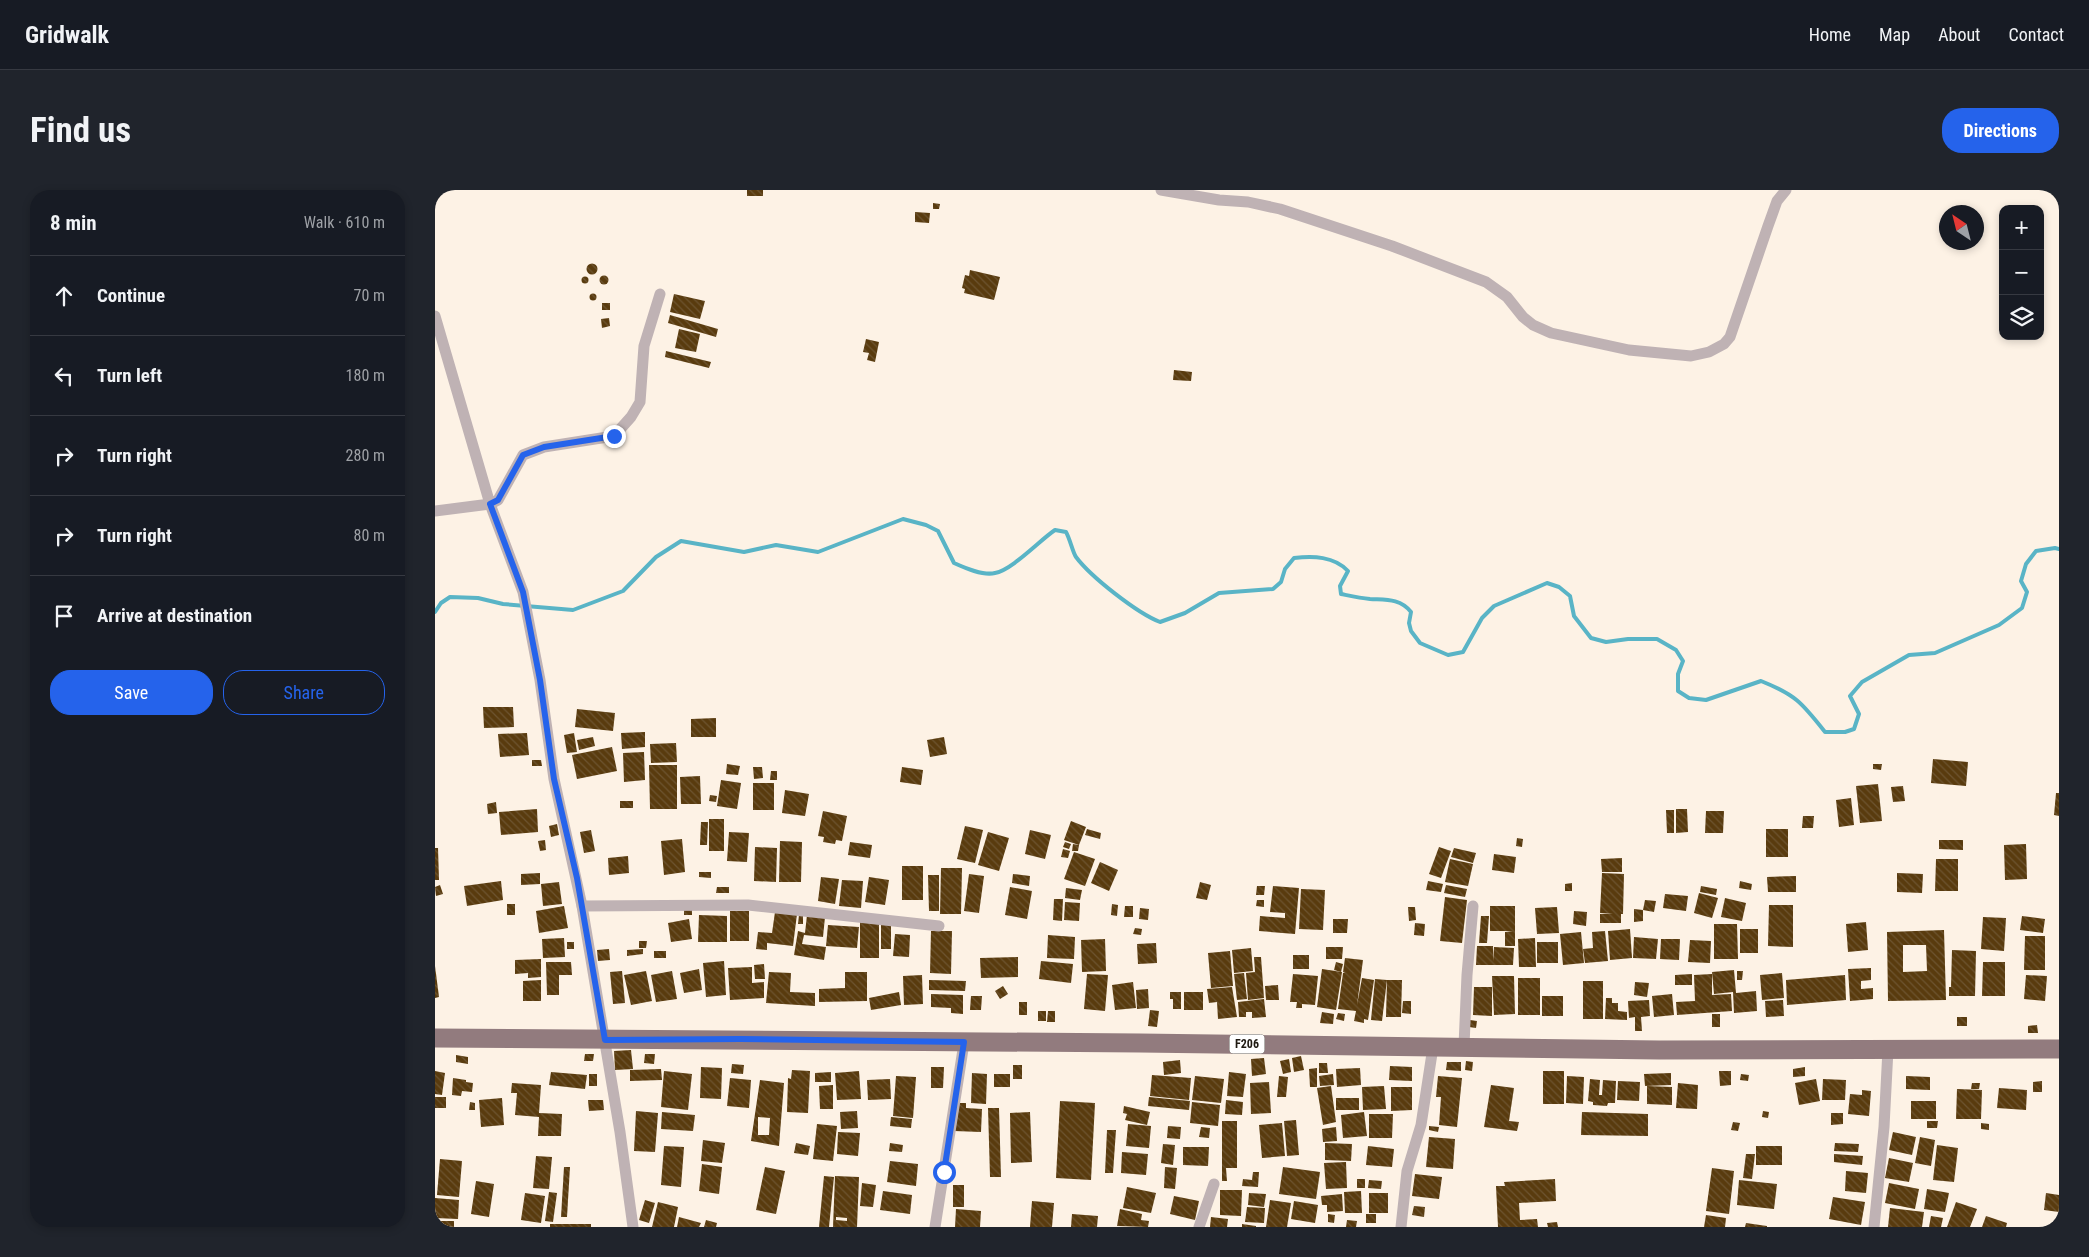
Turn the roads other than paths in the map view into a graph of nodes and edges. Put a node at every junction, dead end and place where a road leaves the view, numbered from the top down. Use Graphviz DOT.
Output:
graph roads {
  1 [pos="1161,190"];
  2 [pos="1786,190"];
  3 [pos="1777,195"];
  4 [pos="661,294"];
  5 [pos="435,316"];
  6 [pos="490,504"];
  7 [pos="435,511"];
  8 [pos="582,906"];
  9 [pos="1473,906"];
  10 [pos="939,926"];
  11 [pos="435,1038"];
  12 [pos="605,1040"];
  13 [pos="964,1042"];
  14 [pos="1464,1046"];
  15 [pos="1433,1048"];
  16 [pos="1888,1049"];
  17 [pos="2059,1050"];
  18 [pos="1214,1184"];
  19 [pos="633,1227"];
  20 [pos="935,1227"];
  21 [pos="1199,1227"];
  22 [pos="1401,1227"];
  23 [pos="1874,1227"];
  1 -- 3 [label="street"];
  2 -- 3 [label="street"];
  4 -- 6 [label="street"];
  5 -- 6 [label="street"];
  6 -- 7 [label="street"];
  6 -- 8 [label="street"];
  8 -- 10 [label="street"];
  8 -- 12 [label="street"];
  9 -- 14 [label="street"];
  11 -- 12 [label="main road, F206"];
  12 -- 13 [label="main road, F206"];
  12 -- 19 [label="street"];
  13 -- 15 [label="main road, F206"];
  13 -- 20 [label="street"];
  14 -- 15 [label="main road, F206"];
  14 -- 16 [label="main road, F206"];
  15 -- 22 [label="street"];
  16 -- 17 [label="main road, F206"];
  16 -- 23 [label="street"];
  18 -- 21 [label="street"];
}
